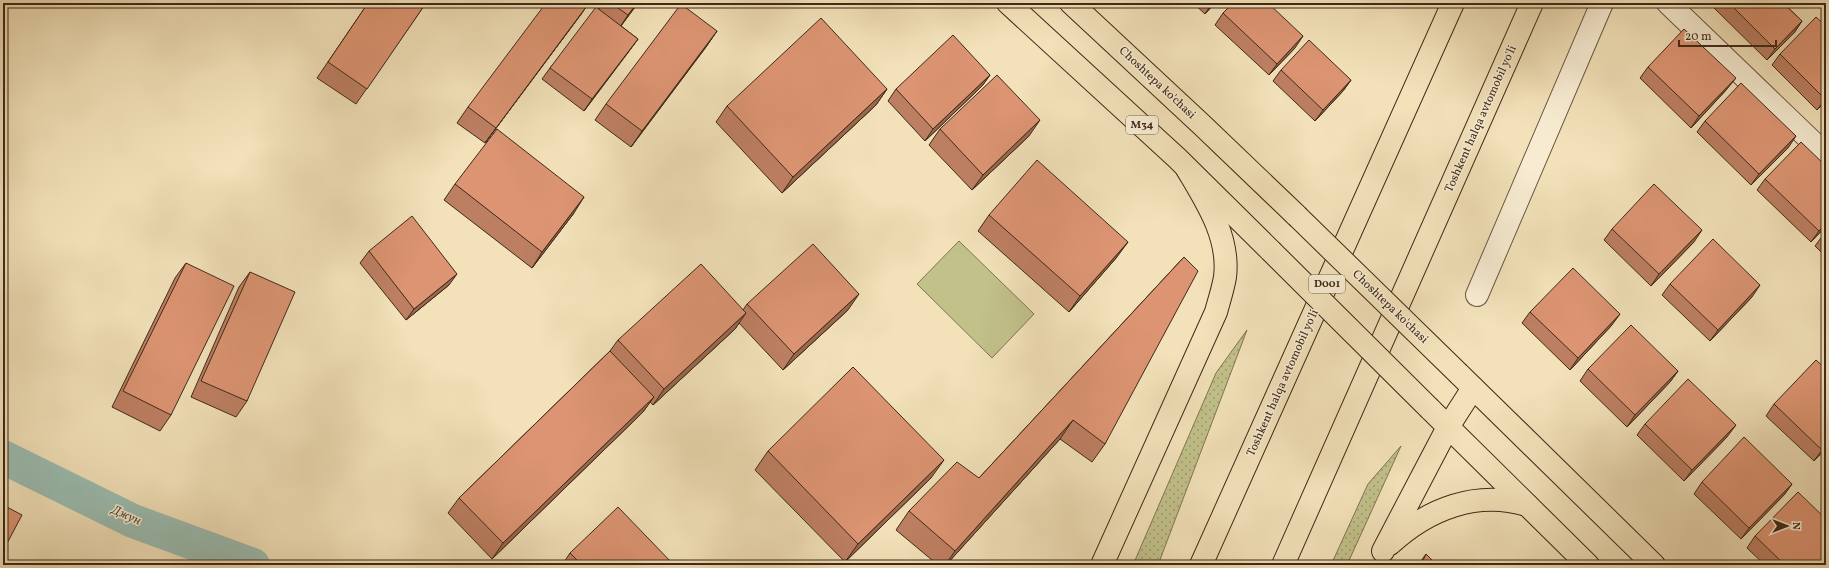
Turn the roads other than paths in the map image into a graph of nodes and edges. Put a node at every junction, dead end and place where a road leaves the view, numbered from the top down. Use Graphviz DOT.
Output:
graph roads {
  1 [pos="1008,3"];
  2 [pos="1071,3"];
  3 [pos="1453,3"];
  4 [pos="1532,3"];
  5 [pos="1602,3"];
  6 [pos="1668,3"];
  7 [pos="1826,155"];
  8 [pos="1187,169"];
  9 [pos="1477,295"];
  10 [pos="1466,381"];
  11 [pos="1448,426"];
  12 [pos="1527,505"];
  13 [pos="1380,558"];
  14 [pos="1102,565"];
  15 [pos="1201,565"];
  16 [pos="1283,565"];
  17 [pos="1588,565"];
  18 [pos="1654,565"];
  1 -- 8 [label="main road, M34"];
  2 -- 10 [label="main road, Choshtepa ko'chasi, bridge"];
  3 -- 15 [label="main road, Toshkent halqa avtomobil yo'li / D001"];
  4 -- 16 [label="main road, Toshkent halqa avtomobil yo'li"];
  5 -- 9 [label="street"];
  6 -- 7 [label="street"];
  8 -- 11 [label="main road, M34, bridge"];
  8 -- 14 [label="main road"];
  10 -- 11 [label="main road"];
  10 -- 18 [label="main road, Choshtepa ko'chasi"];
  11 -- 12 [label="main road"];
  11 -- 13 [label="main road"];
  12 -- 13 [label="main road"];
  12 -- 17 [label="main road"];
}
